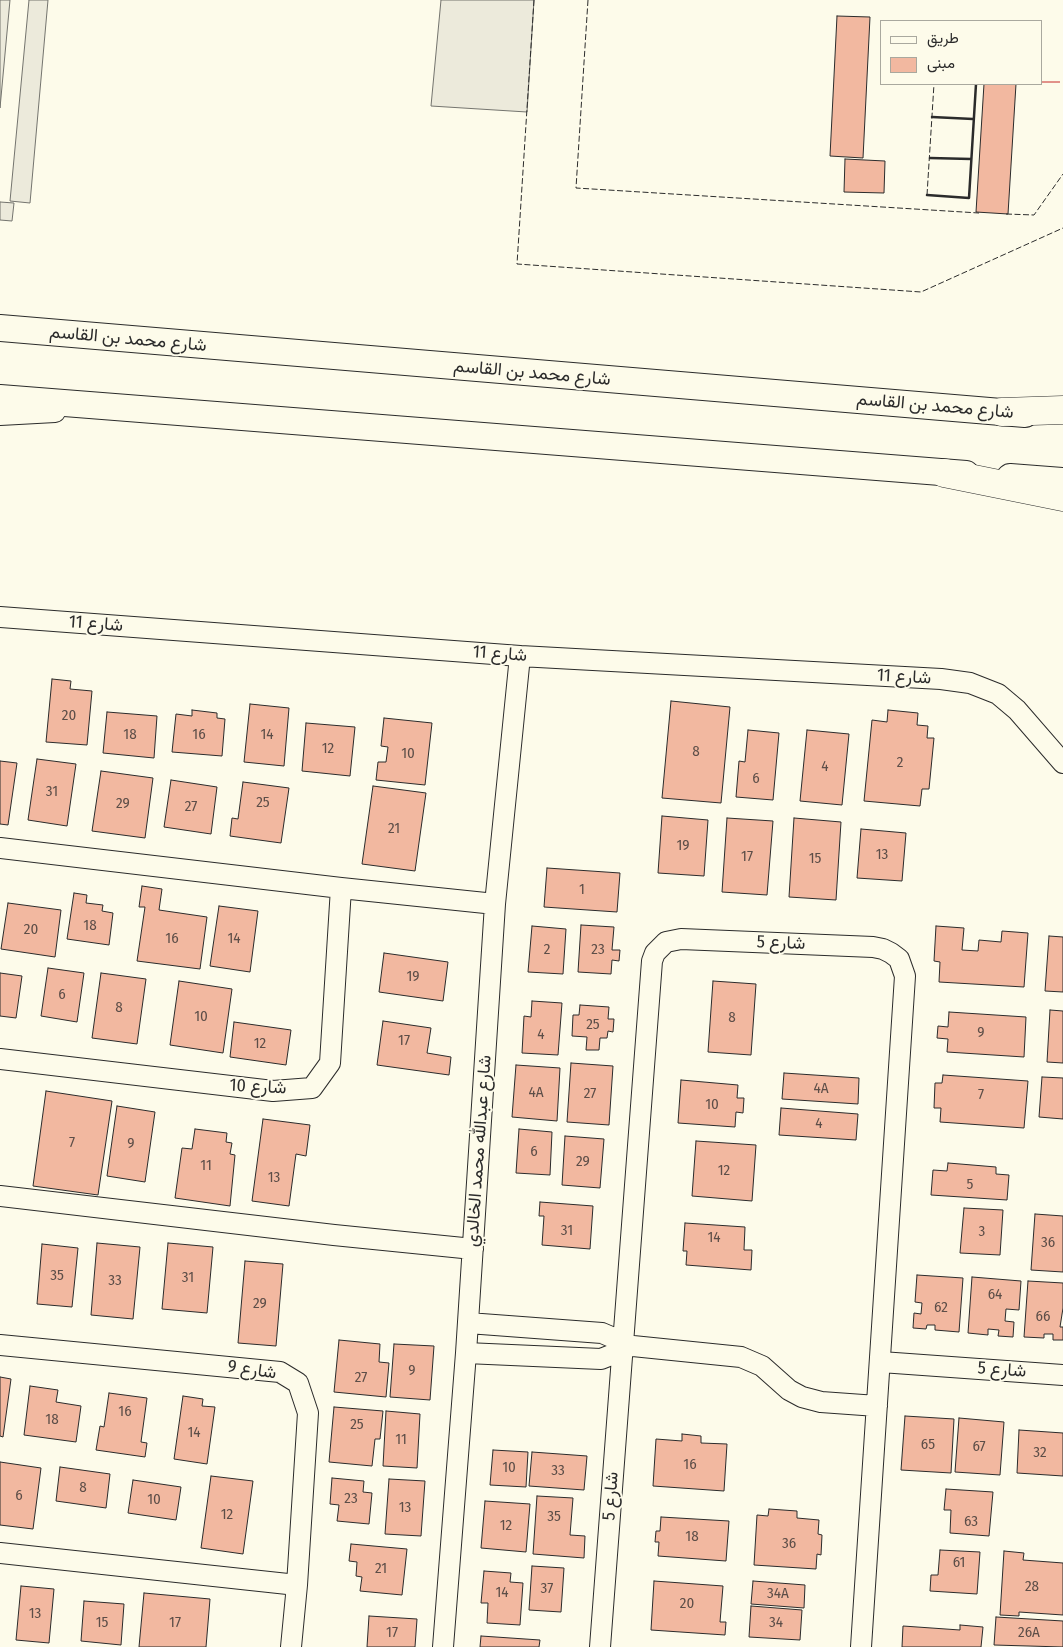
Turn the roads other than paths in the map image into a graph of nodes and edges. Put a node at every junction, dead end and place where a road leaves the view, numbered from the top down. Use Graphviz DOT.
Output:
graph roads {
  1 [pos="0,328"];
  2 [pos="0,398"];
  3 [pos="121,408"];
  4 [pos="1063,410"];
  5 [pos="1002,412"];
  6 [pos="0,415"];
  7 [pos="1063,417"];
  8 [pos="944,473"];
  9 [pos="1063,481"];
  10 [pos="1063,497"];
  11 [pos="0,617"];
  12 [pos="520,656"];
  13 [pos="1063,763"];
  14 [pos="0,848"];
  15 [pos="341,888"];
  16 [pos="495,904"];
  17 [pos="0,1059"];
  18 [pos="0,1196"];
  19 [pos="473,1249"];
  20 [pos="468,1323"];
  21 [pos="0,1345"];
  22 [pos="623,1345"];
  23 [pos="466,1353"];
  24 [pos="881,1362"];
  25 [pos="1063,1374"];
  26 [pos="877,1406"];
  27 [pos="0,1553"];
  28 [pos="297,1585"];
  29 [pos="291,1647"];
  30 [pos="443,1647"];
  31 [pos="600,1647"];
  32 [pos="861,1647"];
  1 -- 5 [label="main road, شارع محمد بن القاسم"];
  2 -- 3 [label="main road"];
  3 -- 6 [label="street"];
  3 -- 8 [label="main road"];
  4 -- 5 [label="highway"];
  5 -- 7 [label="main road, شارع محمد بن القاسم"];
  8 -- 9 [label="main road"];
  8 -- 10 [label="highway"];
  11 -- 12 [label="street, شارع 11"];
  12 -- 13 [label="street, شارع 11"];
  12 -- 16 [label="street, شارع عبدالله محمد الخالدي"];
  14 -- 15 [label="street"];
  15 -- 16 [label="street"];
  15 -- 17 [label="street, شارع 10"];
  16 -- 19 [label="street, شارع عبدالله محمد الخالدي"];
  18 -- 19 [label="street"];
  19 -- 20 [label="street, شارع عبدالله محمد الخالدي"];
  20 -- 22 [label="street"];
  20 -- 23 [label="street, شارع عبدالله محمد الخالدي"];
  21 -- 28 [label="street, شارع 9"];
  22 -- 23 [label="street"];
  22 -- 24 [label="street, شارع 5"];
  22 -- 26 [label="street"];
  22 -- 31 [label="street, شارع 5"];
  23 -- 30 [label="street, شارع عبدالله محمد الخالدي"];
  24 -- 25 [label="street, شارع 5"];
  24 -- 26 [label="street, شارع 5"];
  26 -- 32 [label="street, شارع 5"];
  27 -- 28 [label="street"];
  28 -- 29 [label="street, شارع 9"];
}
